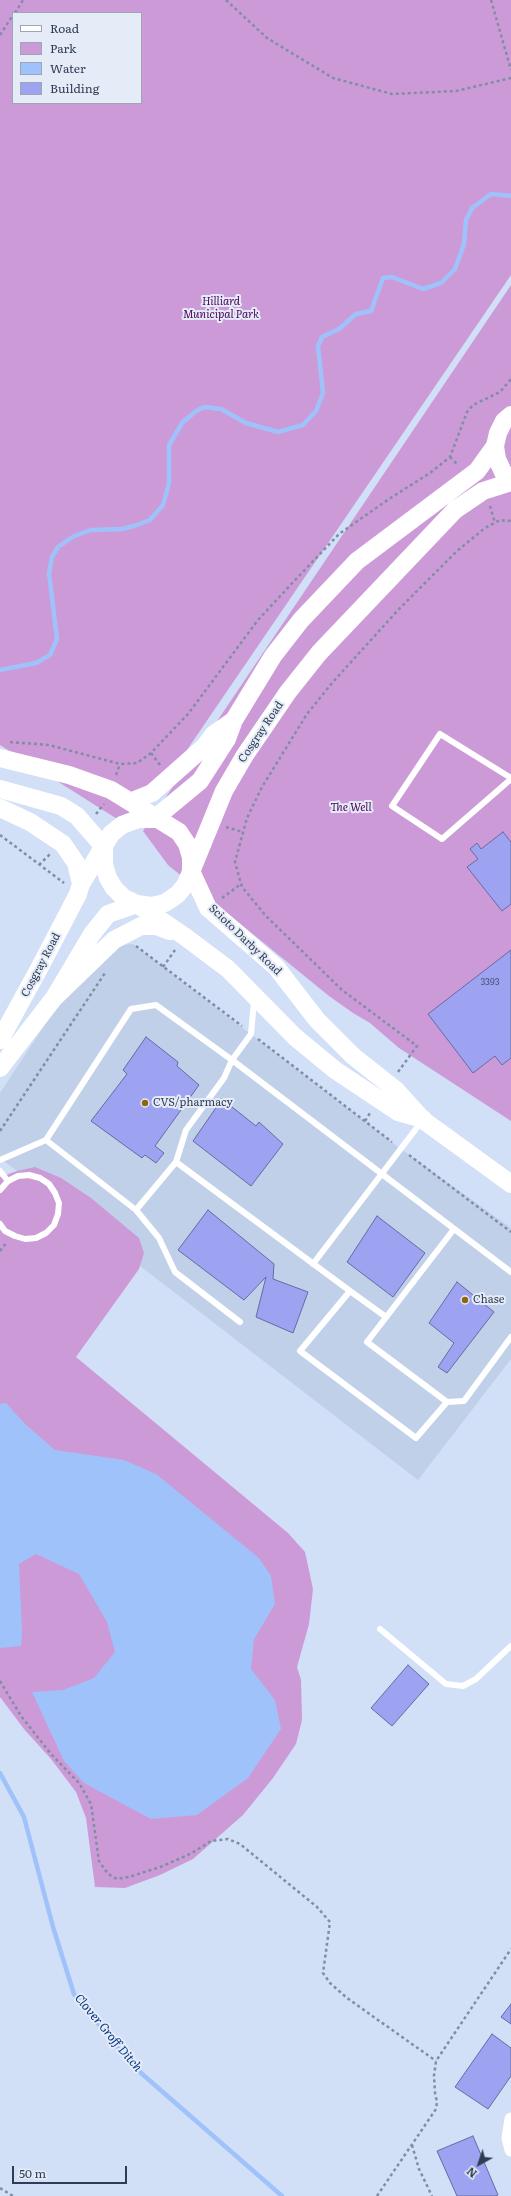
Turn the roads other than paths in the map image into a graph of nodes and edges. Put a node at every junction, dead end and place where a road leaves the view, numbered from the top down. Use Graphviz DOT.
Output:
graph roads {
  1 [pos="511,415"];
  2 [pos="495,446"];
  3 [pos="511,481"];
  4 [pos="234,720"];
  5 [pos="2,750"];
  6 [pos="511,779"];
  7 [pos="0,789"];
  8 [pos="132,801"];
  9 [pos="0,808"];
  10 [pos="154,819"];
  11 [pos="104,847"];
  12 [pos="191,871"];
  13 [pos="81,884"];
  14 [pos="137,904"];
  15 [pos="182,940"];
  16 [pos="254,997"];
  17 [pos="54,998"];
  18 [pos="0,1040"];
  19 [pos="232,1060"];
  20 [pos="0,1068"];
  21 [pos="423,1120"];
  22 [pos="46,1140"];
  23 [pos="0,1160"];
  24 [pos="176,1162"];
  25 [pos="0,1171"];
  26 [pos="380,1174"];
  27 [pos="8,1181"];
  28 [pos="511,1184"];
  29 [pos="0,1190"];
  30 [pos="136,1210"];
  31 [pos="0,1224"];
  32 [pos="454,1229"];
  33 [pos="313,1264"];
  34 [pos="511,1272"];
  35 [pos="350,1290"];
  36 [pos="386,1317"];
  37 [pos="240,1322"];
  38 [pos="511,1338"];
  39 [pos="447,1402"];
  40 [pos="380,1629"];
  41 [pos="511,1646"];
  42 [pos="511,2120"];
  43 [pos="511,2150"];
  1 -- 2 [label="main road"];
  2 -- 3 [label="main road, Cosgray Road"];
  2 -- 4 [label="main road"];
  3 -- 12 [label="main road, Cosgray Road"];
  4 -- 8 [label="main road"];
  4 -- 10 [label="main road"];
  5 -- 8 [label="main road, Scioto Darby Road"];
  6 -- 6 [label="lane"];
  7 -- 11 [label="main road"];
  8 -- 10 [label="main road, Scioto Darby Road"];
  9 -- 13 [label="main road"];
  10 -- 11 [label="main road, Cosgray Road"];
  10 -- 12 [label="main road, Scioto Darby Road"];
  11 -- 13 [label="main road, Cosgray Road"];
  11 -- 14 [label="main road, Scioto Darby Road"];
  12 -- 14 [label="main road, Cosgray Road"];
  12 -- 21 [label="main road, Scioto Darby Road"];
  13 -- 18 [label="main road, Cosgray Road"];
  14 -- 15 [label="main road, Scioto Darby Road"];
  14 -- 17 [label="main road, Cosgray Road"];
  15 -- 16 [label="main road, Scioto Darby Road"];
  15 -- 17 [label="main road, Cosgray Road"];
  16 -- 19 [label="lane"];
  16 -- 21 [label="main road, Scioto Darby Road"];
  17 -- 20 [label="main road, Cosgray Road"];
  19 -- 22 [label="lane"];
  19 -- 24 [label="lane"];
  19 -- 26 [label="lane"];
  21 -- 26 [label="lane"];
  21 -- 28 [label="main road, Scioto Darby Road"];
  22 -- 23 [label="lane"];
  22 -- 30 [label="lane"];
  24 -- 30 [label="lane"];
  24 -- 33 [label="lane"];
  25 -- 27 [label="lane"];
  26 -- 32 [label="lane"];
  26 -- 33 [label="lane"];
  27 -- 29 [label="lane"];
  27 -- 31 [label="lane"];
  30 -- 37 [label="lane"];
  32 -- 34 [label="lane"];
  32 -- 36 [label="lane"];
  33 -- 35 [label="lane"];
  35 -- 36 [label="lane"];
  35 -- 39 [label="lane"];
  36 -- 39 [label="lane"];
  38 -- 39 [label="lane"];
  40 -- 41 [label="lane"];
  42 -- 43 [label="street"];
}
